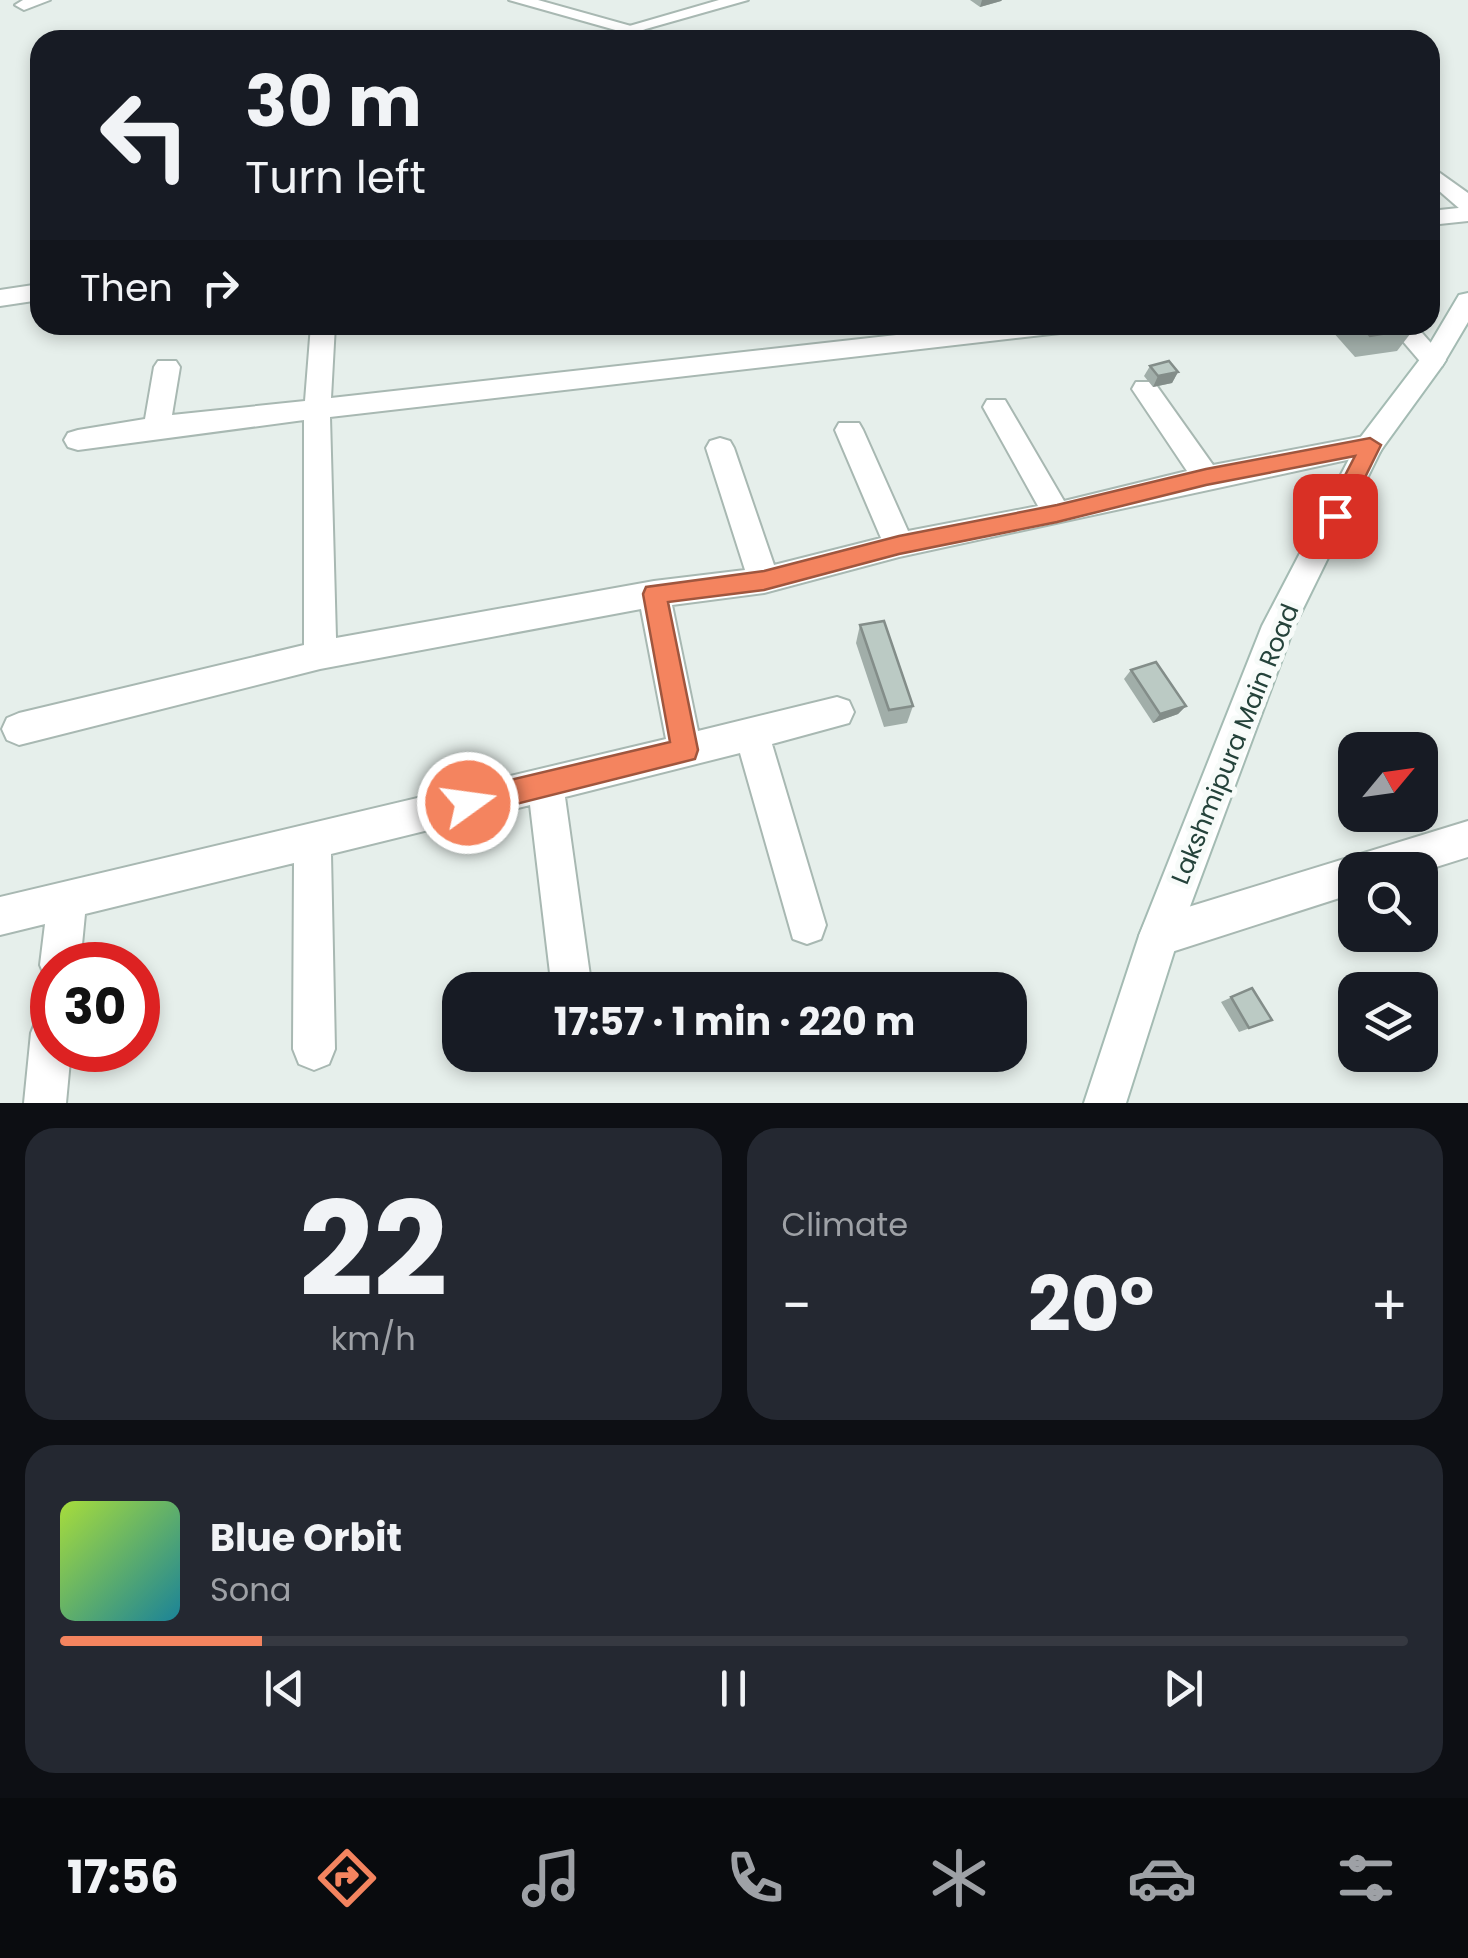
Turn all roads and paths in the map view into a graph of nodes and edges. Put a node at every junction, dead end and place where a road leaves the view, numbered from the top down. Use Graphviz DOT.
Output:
graph roads {
  1 [pos="740,0"];
  2 [pos="533,1"];
  3 [pos="628,29"];
  4 [pos="632,30"];
  5 [pos="1440,180"];
  6 [pos="1468,204"];
  7 [pos="1468,214"];
  8 [pos="1440,217"];
  9 [pos="30,294"];
  10 [pos="0,298"];
  11 [pos="1468,301"];
  12 [pos="322,335"];
  13 [pos="902,335"];
  14 [pos="1410,335"];
  15 [pos="1433,360"];
  16 [pos="167,368"];
  17 [pos="1145,390"];
  18 [pos="996,407"];
  19 [pos="317,412"];
  20 [pos="156,428"];
  21 [pos="849,430"];
  22 [pos="78,440"];
  23 [pos="1370,445"];
  24 [pos="720,448"];
  25 [pos="1206,477"];
  26 [pos="1057,514"];
  27 [pos="899,545"];
  28 [pos="764,580"];
  29 [pos="654,594"];
  30 [pos="320,656"];
  31 [pos="837,712"];
  32 [pos="18,728"];
  33 [pos="752,734"];
  34 [pos="685,750"];
  35 [pos="545,784"];
  36 [pos="1468,839"];
  37 [pos="312,840"];
  38 [pos="1426,852"];
  39 [pos="1338,879"];
  40 [pos="67,900"];
  41 [pos="0,916"];
  42 [pos="808,925"];
  43 [pos="1159,936"];
  44 [pos="62,942"];
  45 [pos="570,972"];
  46 [pos="314,1048"];
  47 [pos="48,1072"];
  48 [pos="45,1103"];
  49 [pos="1105,1103"];
  1 -- 3 [label="street"];
  2 -- 3 [label="street"];
  3 -- 4 [label="street"];
  5 -- 6 [label="street"];
  7 -- 8 [label="street"];
  9 -- 10 [label="street"];
  11 -- 15 [label="street, Lakshmipura Main Road"];
  12 -- 19 [label="street"];
  13 -- 19 [label="street"];
  14 -- 15 [label="street"];
  15 -- 23 [label="street, Lakshmipura Main Road"];
  16 -- 20 [label="street"];
  17 -- 25 [label="street"];
  18 -- 26 [label="street"];
  19 -- 20 [label="street"];
  19 -- 30 [label="street"];
  20 -- 22 [label="street"];
  21 -- 27 [label="street"];
  23 -- 25 [label="street"];
  23 -- 43 [label="street, Lakshmipura Main Road"];
  24 -- 28 [label="street"];
  25 -- 26 [label="street"];
  26 -- 27 [label="street"];
  27 -- 28 [label="street"];
  28 -- 29 [label="street"];
  29 -- 30 [label="street"];
  29 -- 34 [label="street"];
  30 -- 32 [label="street"];
  31 -- 33 [label="street"];
  33 -- 34 [label="street"];
  33 -- 42 [label="street"];
  34 -- 35 [label="street"];
  35 -- 37 [label="street"];
  35 -- 45 [label="street"];
  36 -- 38 [label="street"];
  37 -- 40 [label="street"];
  37 -- 46 [label="street"];
  39 -- 43 [label="street"];
  40 -- 41 [label="street"];
  40 -- 44 [label="street"];
  43 -- 49 [label="street, Lakshmipura Main Road"];
  47 -- 48 [label="street"];
}
